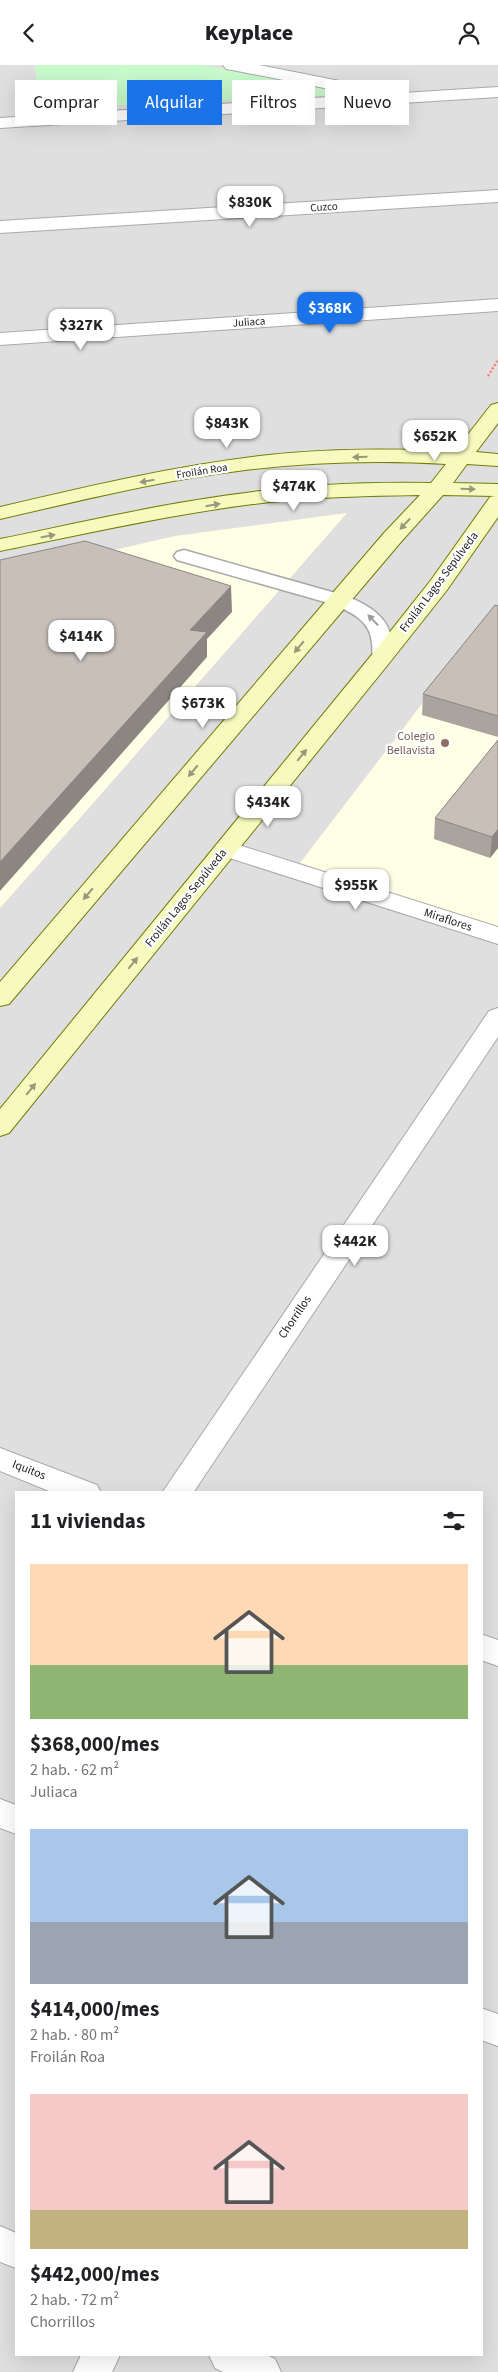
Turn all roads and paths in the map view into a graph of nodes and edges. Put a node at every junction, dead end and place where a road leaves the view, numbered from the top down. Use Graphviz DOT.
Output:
graph roads {
  1 [pos="232,65"];
  2 [pos="325,83"];
  3 [pos="498,92"];
  4 [pos="409,99"];
  5 [pos="325,104"];
  6 [pos="0,123"];
  7 [pos="498,196"];
  8 [pos="0,227"];
  9 [pos="498,305"];
  10 [pos="0,339"];
  11 [pos="498,409"];
  12 [pos="462,458"];
  13 [pos="498,460"];
  14 [pos="438,488"];
  15 [pos="498,490"];
  16 [pos="498,501"];
  17 [pos="0,513"];
  18 [pos="0,545"];
  19 [pos="184,556"];
  20 [pos="338,600"];
  21 [pos="382,657"];
  22 [pos="226,849"];
  23 [pos="498,935"];
  24 [pos="0,998"];
  25 [pos="498,1017"];
  26 [pos="0,1127"];
  27 [pos="0,1459"];
  28 [pos="81,1491"];
  29 [pos="178,1491"];
  30 [pos="483,1647"];
  31 [pos="498,1653"];
  32 [pos="0,1813"];
  33 [pos="15,1820"];
  34 [pos="483,2024"];
  35 [pos="498,2031"];
  36 [pos="0,2243"];
  37 [pos="15,2250"];
  38 [pos="101,2356"];
  39 [pos="230,2356"];
  40 [pos="92,2372"];
  41 [pos="262,2372"];
  1 -- 2 [label="street"];
  3 -- 4 [label="street"];
  5 -- 6 [label="street"];
  7 -- 8 [label="street, Cuzco"];
  9 -- 10 [label="street, Juliaca"];
  11 -- 12 [label="street"];
  12 -- 13 [label="street, Froilán Roa"];
  12 -- 14 [label="street"];
  12 -- 17 [label="street, Froilán Roa, one-way"];
  14 -- 15 [label="street, one-way"];
  18 -- 14 [label="street, one-way"];
  14 -- 20 [label="street, one-way"];
  16 -- 21 [label="street, Froilán Lagos Sepúlveda"];
  19 -- 20 [label="lane"];
  21 -- 20 [label="lane, one-way"];
  20 -- 24 [label="street, one-way"];
  22 -- 21 [label="street, Froilán Lagos Sepúlveda, one-way"];
  22 -- 23 [label="street, Miraflores"];
  26 -- 22 [label="street, Froilán Lagos Sepúlveda, one-way"];
  25 -- 29 [label="street, Chorrillos"];
  27 -- 28 [label="street, Iquitos"];
  30 -- 31 [label="street"];
  32 -- 33 [label="street"];
  34 -- 35 [label="street"];
  36 -- 37 [label="street"];
  38 -- 40 [label="street"];
  39 -- 41 [label="street"];
}
